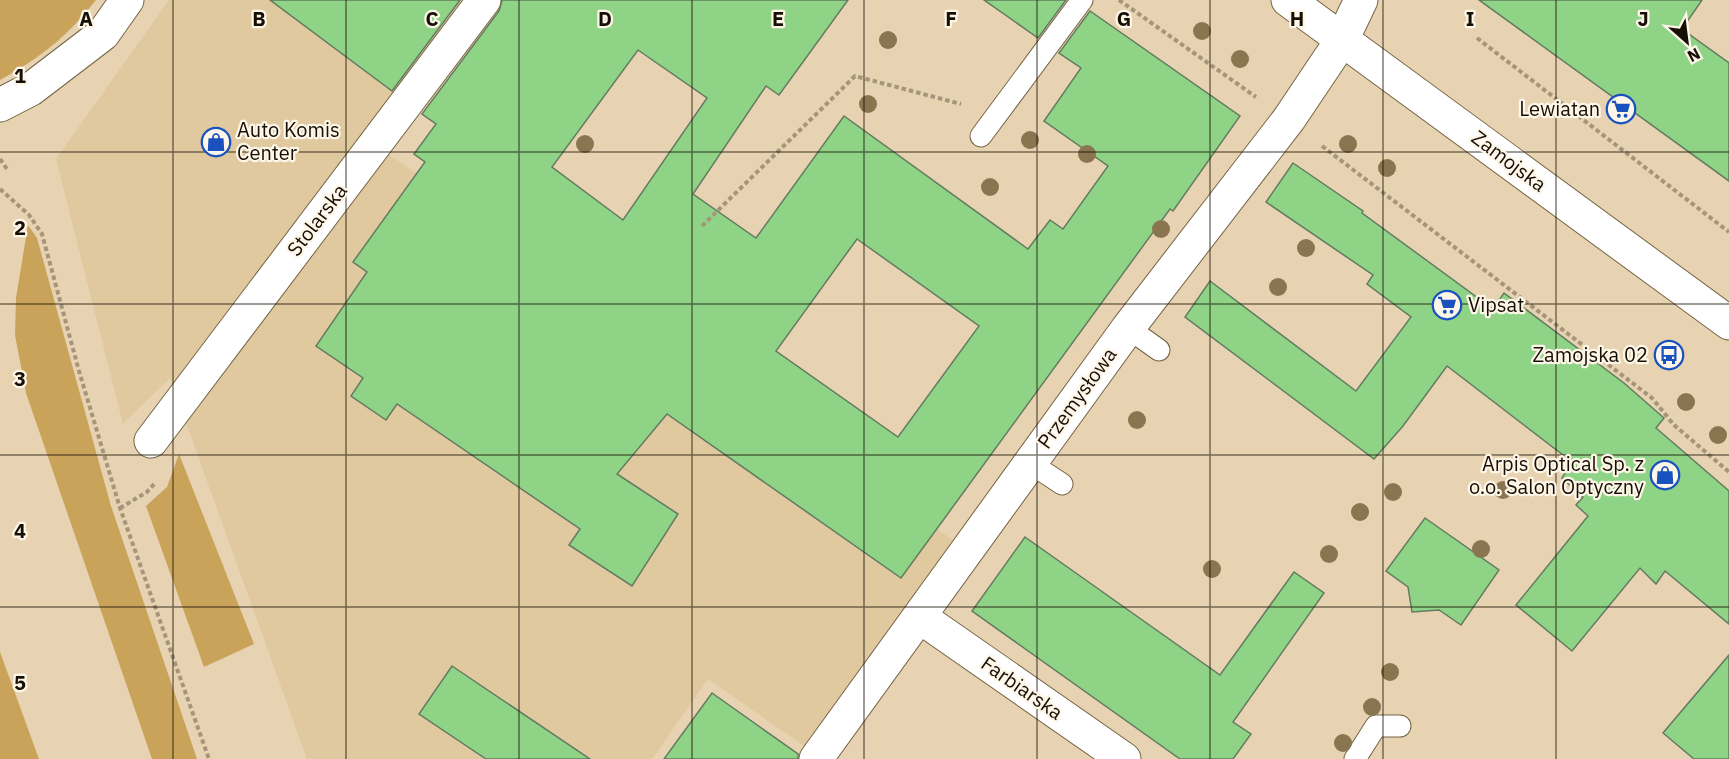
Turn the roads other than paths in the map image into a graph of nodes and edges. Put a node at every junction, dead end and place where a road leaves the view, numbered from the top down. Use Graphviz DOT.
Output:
graph roads {
  1 [pos="127,0"];
  2 [pos="484,0"];
  3 [pos="1082,0"];
  4 [pos="1288,0"];
  5 [pos="1361,0"];
  6 [pos="1342,40"];
  7 [pos="0,105"];
  8 [pos="981,136"];
  9 [pos="1729,323"];
  10 [pos="1128,328"];
  11 [pos="1159,350"];
  12 [pos="152,441"];
  13 [pos="1030,463"];
  14 [pos="1062,484"];
  15 [pos="920,617"];
  16 [pos="1400,726"];
  17 [pos="816,759"];
  18 [pos="1124,759"];
  19 [pos="1355,759"];
  1 -- 7 [label="street"];
  2 -- 12 [label="street, Stolarska"];
  3 -- 8 [label="lane"];
  4 -- 6 [label="street, Zamojska"];
  5 -- 6 [label="street, Przemysłowa"];
  6 -- 9 [label="street, Zamojska"];
  6 -- 10 [label="street, Przemysłowa"];
  10 -- 11 [label="lane"];
  10 -- 13 [label="street, Przemysłowa"];
  13 -- 14 [label="lane"];
  13 -- 15 [label="street, Przemysłowa"];
  15 -- 17 [label="street, Przemysłowa"];
  15 -- 18 [label="street, Farbiarska"];
  16 -- 19 [label="lane"];
}
